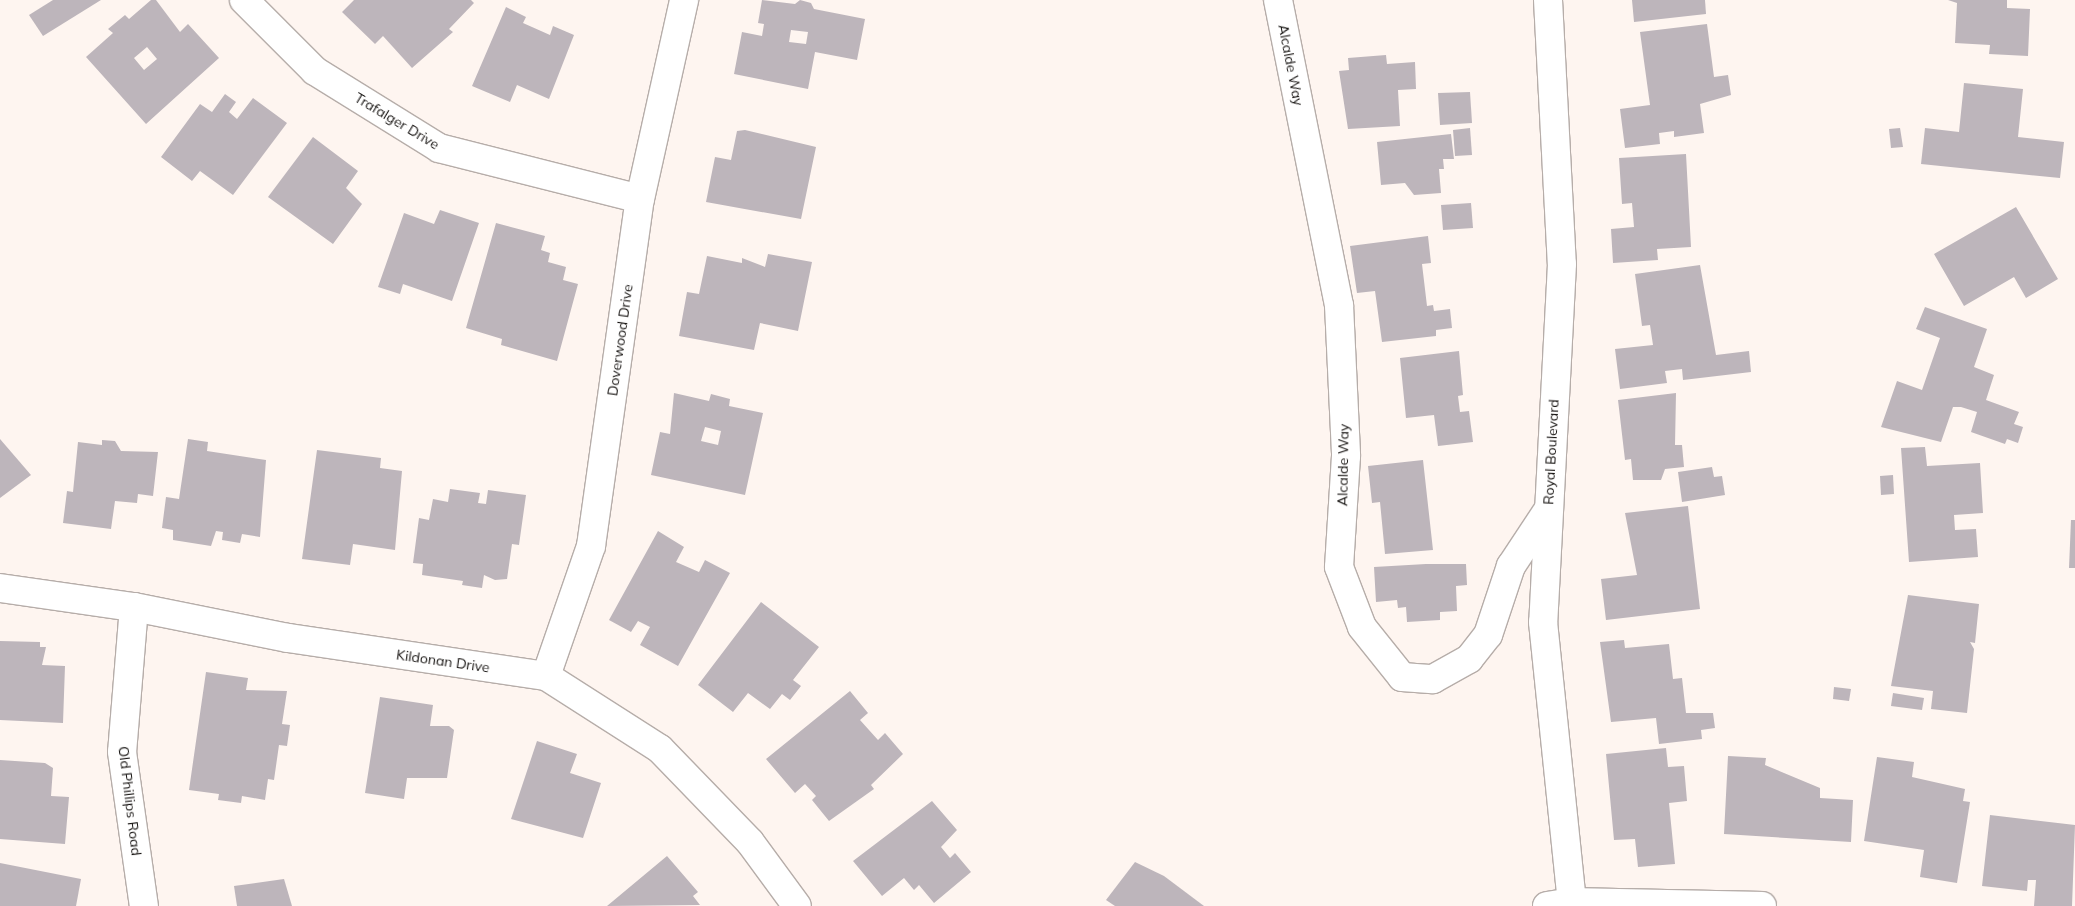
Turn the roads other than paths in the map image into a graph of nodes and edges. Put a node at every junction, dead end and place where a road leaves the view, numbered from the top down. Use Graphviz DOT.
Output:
graph roads {
  1 [pos="244,0"];
  2 [pos="684,0"];
  3 [pos="1278,0"];
  4 [pos="1548,0"];
  5 [pos="640,199"];
  6 [pos="1548,510"];
  7 [pos="0,588"];
  8 [pos="134,607"];
  9 [pos="546,676"];
  10 [pos="1560,904"];
  11 [pos="144,906"];
  12 [pos="797,906"];
  13 [pos="1762,906"];
  1 -- 5 [label="street, Trafalger Drive"];
  2 -- 5 [label="street, Doverwood Drive"];
  3 -- 6 [label="street, Alcalde Way"];
  4 -- 6 [label="street, Royal Boulevard"];
  5 -- 9 [label="street, Doverwood Drive"];
  6 -- 10 [label="street, Royal Boulevard"];
  7 -- 8 [label="street, Kildonan Drive"];
  8 -- 9 [label="street, Kildonan Drive"];
  8 -- 11 [label="street, Old Phillips Road"];
  9 -- 12 [label="street, Kildonan Drive"];
  10 -- 13 [label="street"];
}
